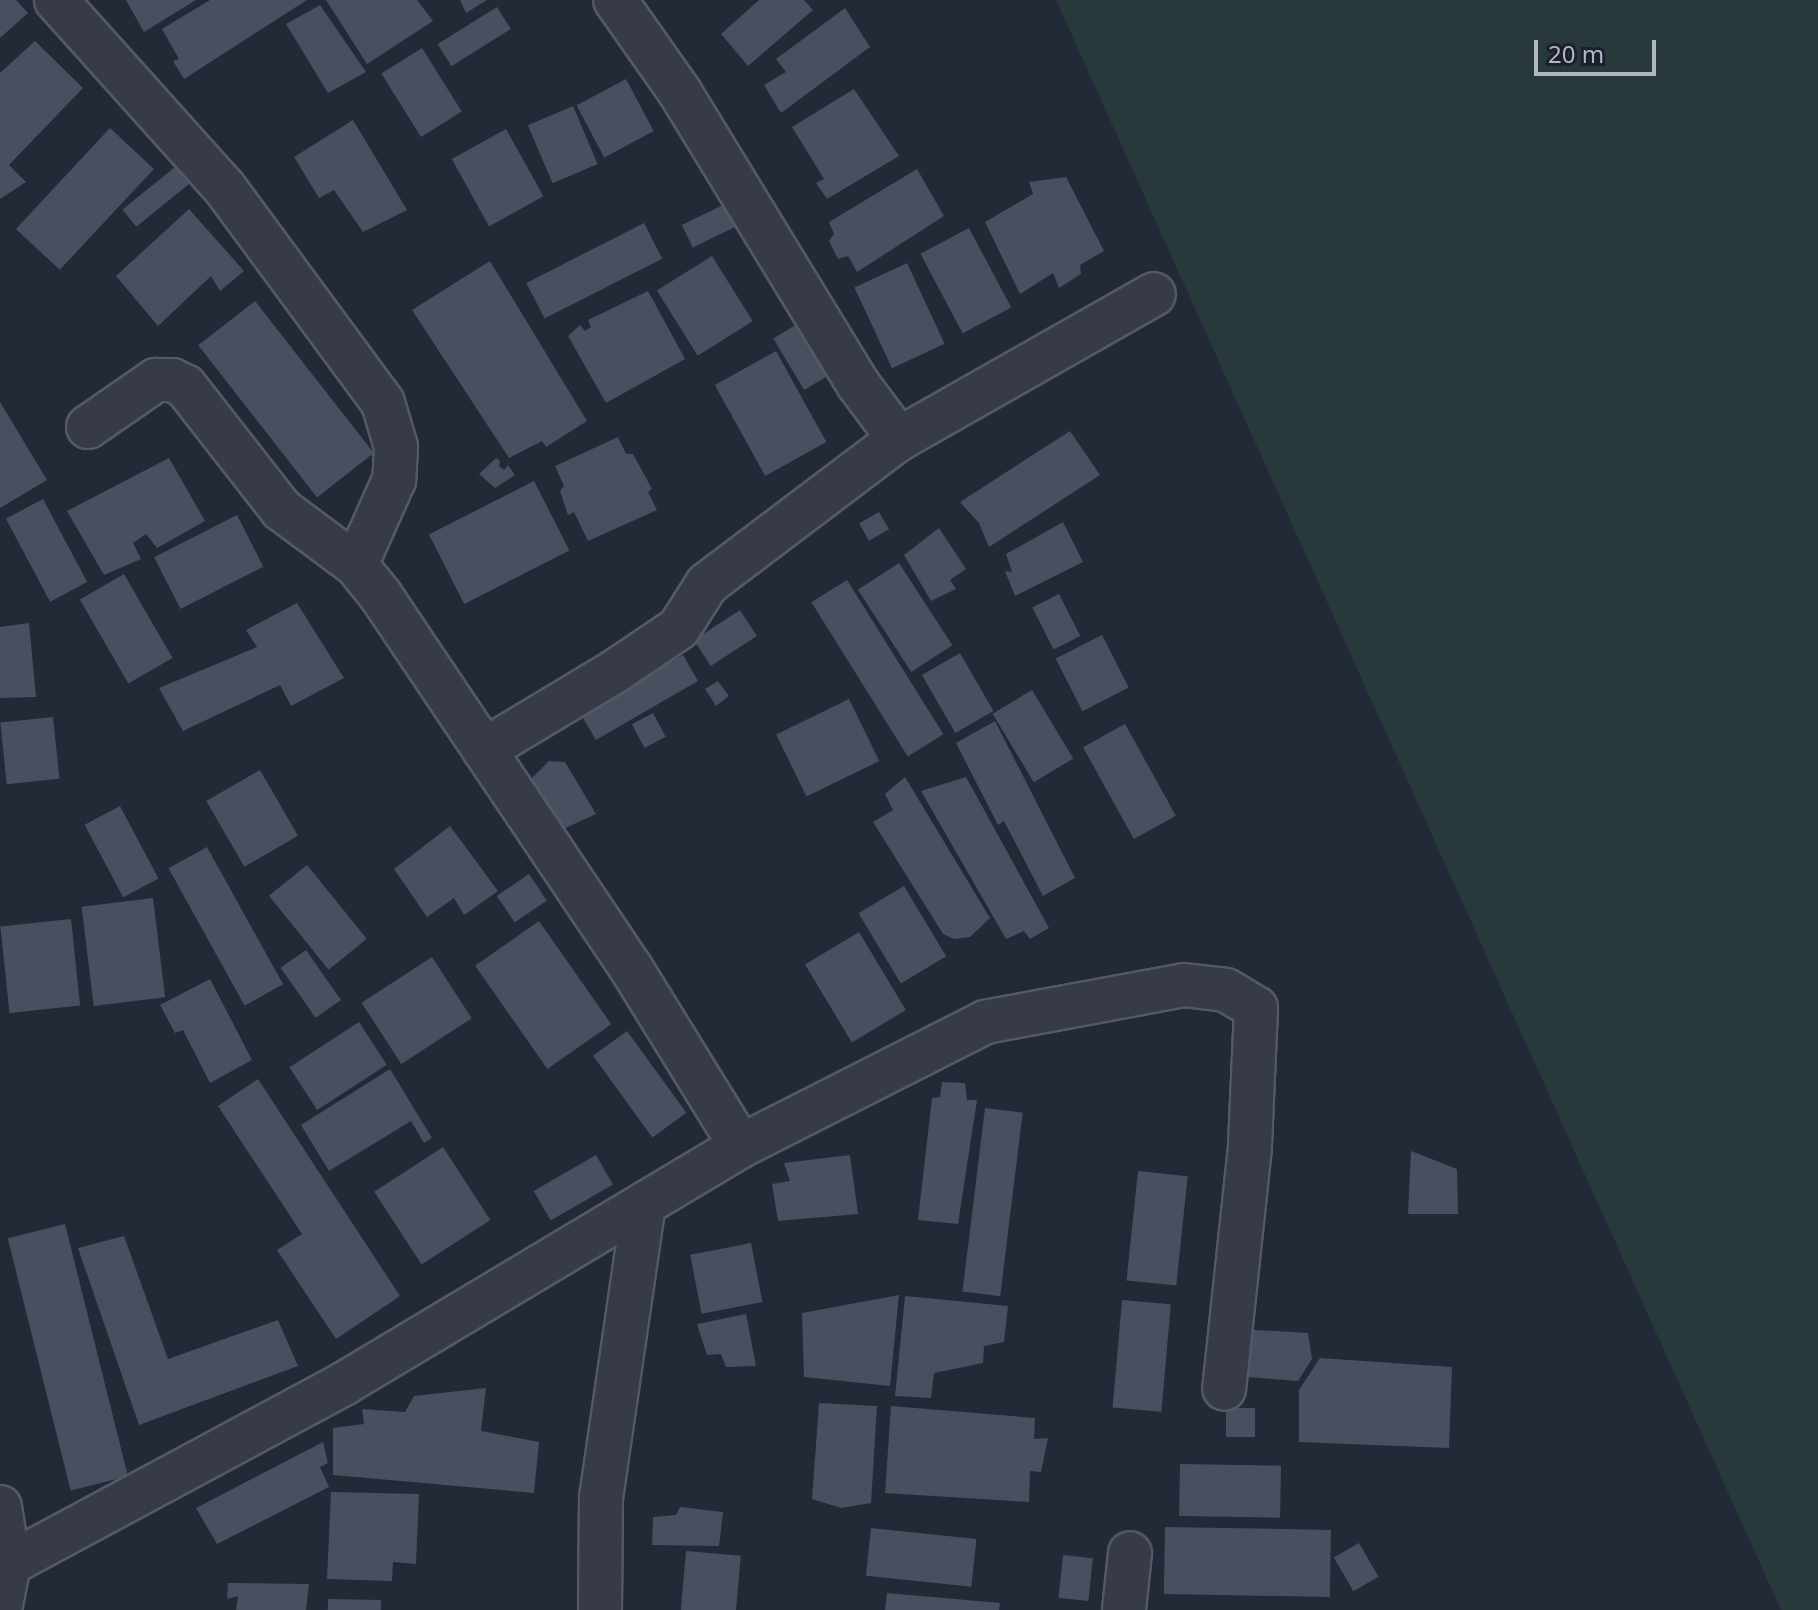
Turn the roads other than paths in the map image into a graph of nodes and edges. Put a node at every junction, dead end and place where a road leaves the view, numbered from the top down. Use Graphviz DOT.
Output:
graph roads {
  1 [pos="56,0"];
  2 [pos="615,0"];
  3 [pos="1154,294"];
  4 [pos="88,427"];
  5 [pos="899,439"];
  6 [pos="356,565"];
  7 [pos="484,750"];
  8 [pos="741,1146"];
  9 [pos="644,1204"];
  10 [pos="1224,1389"];
  11 [pos="0,1507"];
  12 [pos="1130,1553"];
  13 [pos="3,1594"];
  14 [pos="600,1610"];
  15 [pos="1124,1610"];
  1 -- 6 [label="street"];
  2 -- 5 [label="street"];
  3 -- 5 [label="street"];
  4 -- 6 [label="street"];
  5 -- 7 [label="street"];
  6 -- 7 [label="street"];
  7 -- 8 [label="street"];
  8 -- 9 [label="street"];
  8 -- 10 [label="street"];
  9 -- 13 [label="street"];
  9 -- 14 [label="street"];
  11 -- 13 [label="street"];
  12 -- 15 [label="street"];
}
